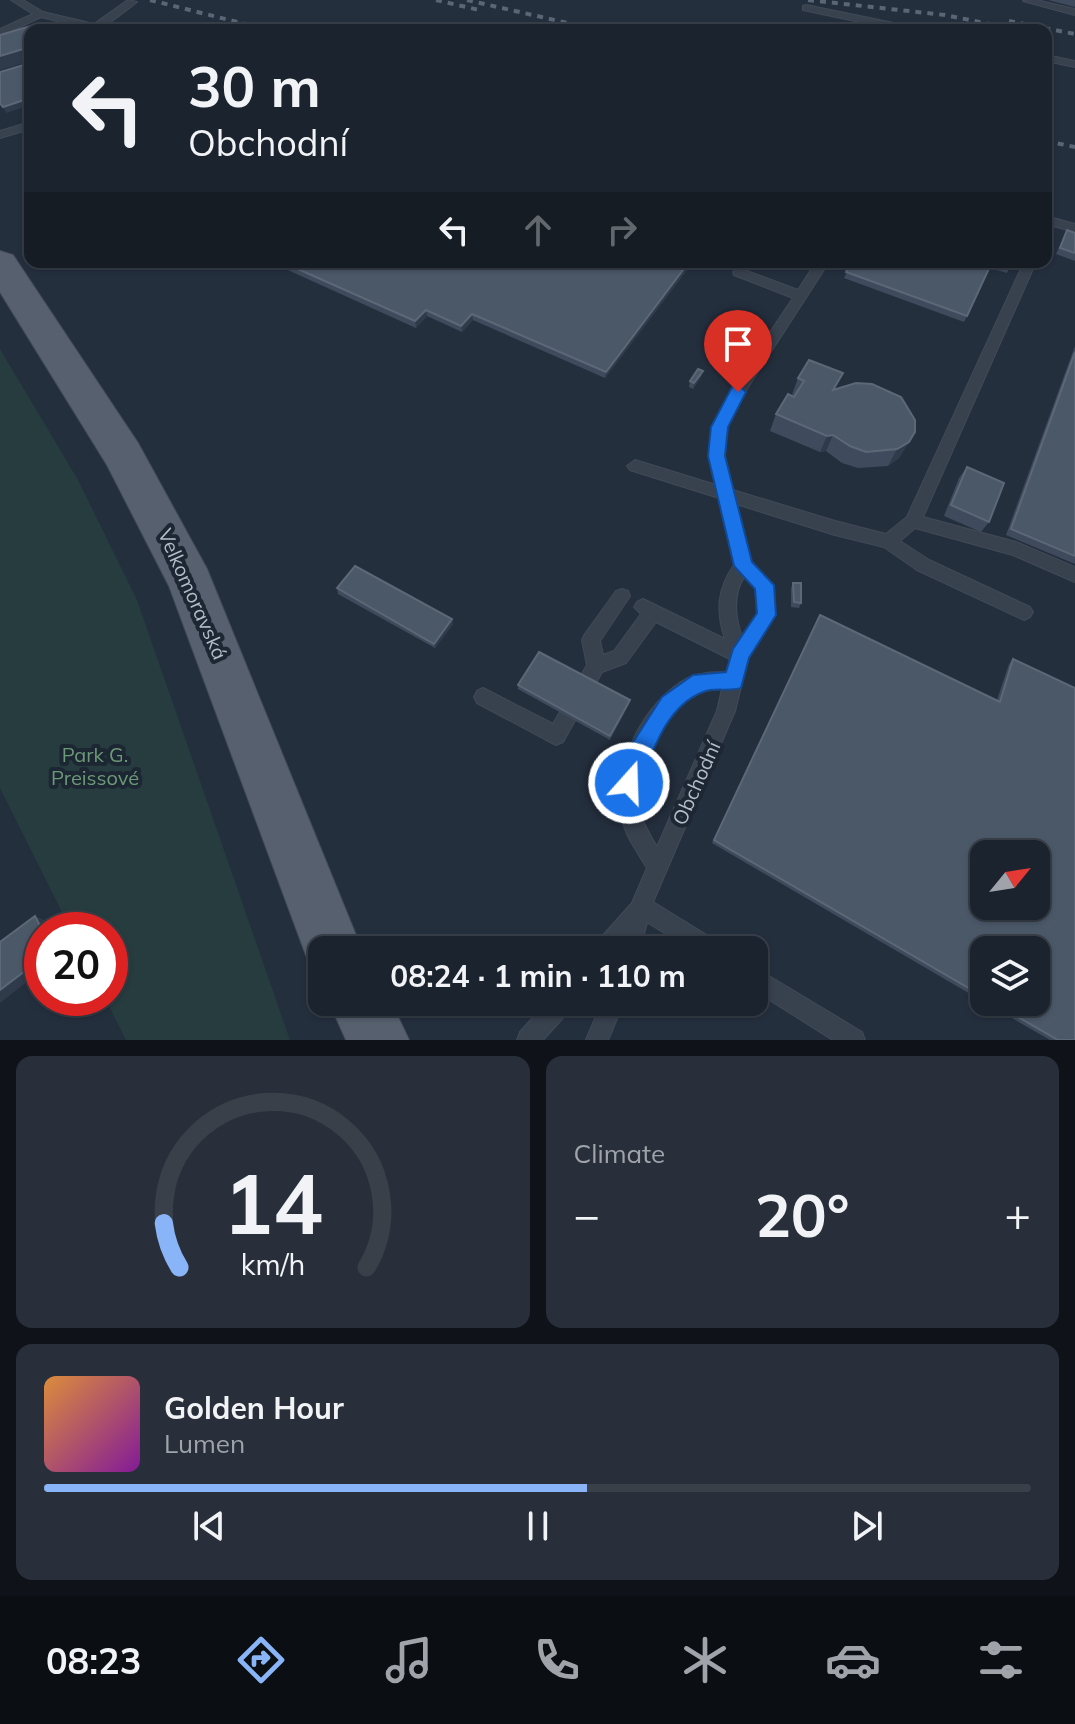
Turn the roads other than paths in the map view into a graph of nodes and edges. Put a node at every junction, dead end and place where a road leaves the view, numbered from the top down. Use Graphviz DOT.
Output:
graph roads {
  1 [pos="16,0"];
  2 [pos="1028,1"];
  3 [pos="132,2"];
  4 [pos="806,8"];
  5 [pos="1075,12"];
  6 [pos="40,14"];
  7 [pos="81,24"];
  8 [pos="107,24"];
  9 [pos="884,24"];
  10 [pos="0,33"];
  11 [pos="1052,59"];
  12 [pos="1075,64"];
  13 [pos="24,127"];
  14 [pos="0,137"];
  15 [pos="0,148"];
  16 [pos="1052,223"];
  17 [pos="1075,228"];
  18 [pos="0,263"];
  19 [pos="819,268"];
  20 [pos="1027,268"];
  21 [pos="739,272"];
  22 [pos="802,296"];
  23 [pos="635,466"];
  24 [pos="725,493"];
  25 [pos="913,521"];
  26 [pos="888,541"];
  27 [pos="743,566"];
  28 [pos="1075,575"];
  29 [pos="622,596"];
  30 [pos="1024,612"];
  31 [pos="740,655"];
  32 [pos="596,666"];
  33 [pos="734,681"];
  34 [pos="483,697"];
  35 [pos="658,868"];
  36 [pos="641,906"];
  37 [pos="327,936"];
  38 [pos="616,936"];
  39 [pos="633,936"];
  40 [pos="688,936"];
  41 [pos="768,987"];
  42 [pos="366,1016"];
  43 [pos="549,1016"];
  44 [pos="607,1016"];
  45 [pos="378,1040"];
  46 [pos="528,1040"];
  47 [pos="597,1040"];
  48 [pos="854,1040"];
  1 -- 6 [label="lane"];
  2 -- 5 [label="lane"];
  3 -- 8 [label="lane"];
  4 -- 9 [label="lane"];
  6 -- 7 [label="lane"];
  6 -- 10 [label="lane"];
  11 -- 12 [label="lane"];
  13 -- 14 [label="lane"];
  14 -- 15 [label="lane"];
  16 -- 17 [label="lane"];
  18 -- 37 [label="main road, Velkomoravská"];
  19 -- 22 [label="lane"];
  20 -- 25 [label="lane"];
  21 -- 22 [label="lane"];
  22 -- 24 [label="lane"];
  23 -- 24 [label="lane"];
  24 -- 26 [label="lane"];
  24 -- 27 [label="lane"];
  25 -- 26 [label="lane"];
  25 -- 28 [label="lane"];
  26 -- 30 [label="lane"];
  27 -- 31 [label="lane"];
  27 -- 31 [label="lane, Obchodní"];
  29 -- 32 [label="lane"];
  31 -- 32 [label="lane"];
  31 -- 33 [label="lane, Obchodní"];
  32 -- 34 [label="lane"];
  33 -- 35 [label="lane, Obchodní"];
  33 -- 35 [label="lane"];
  35 -- 36 [label="lane, Obchodní"];
  36 -- 38 [label="lane, Obchodní"];
  36 -- 39 [label="lane, Obchodní"];
  36 -- 40 [label="lane"];
  41 -- 48 [label="lane"];
  42 -- 45 [label="main road"];
  43 -- 46 [label="lane"];
  44 -- 47 [label="lane"];
}
